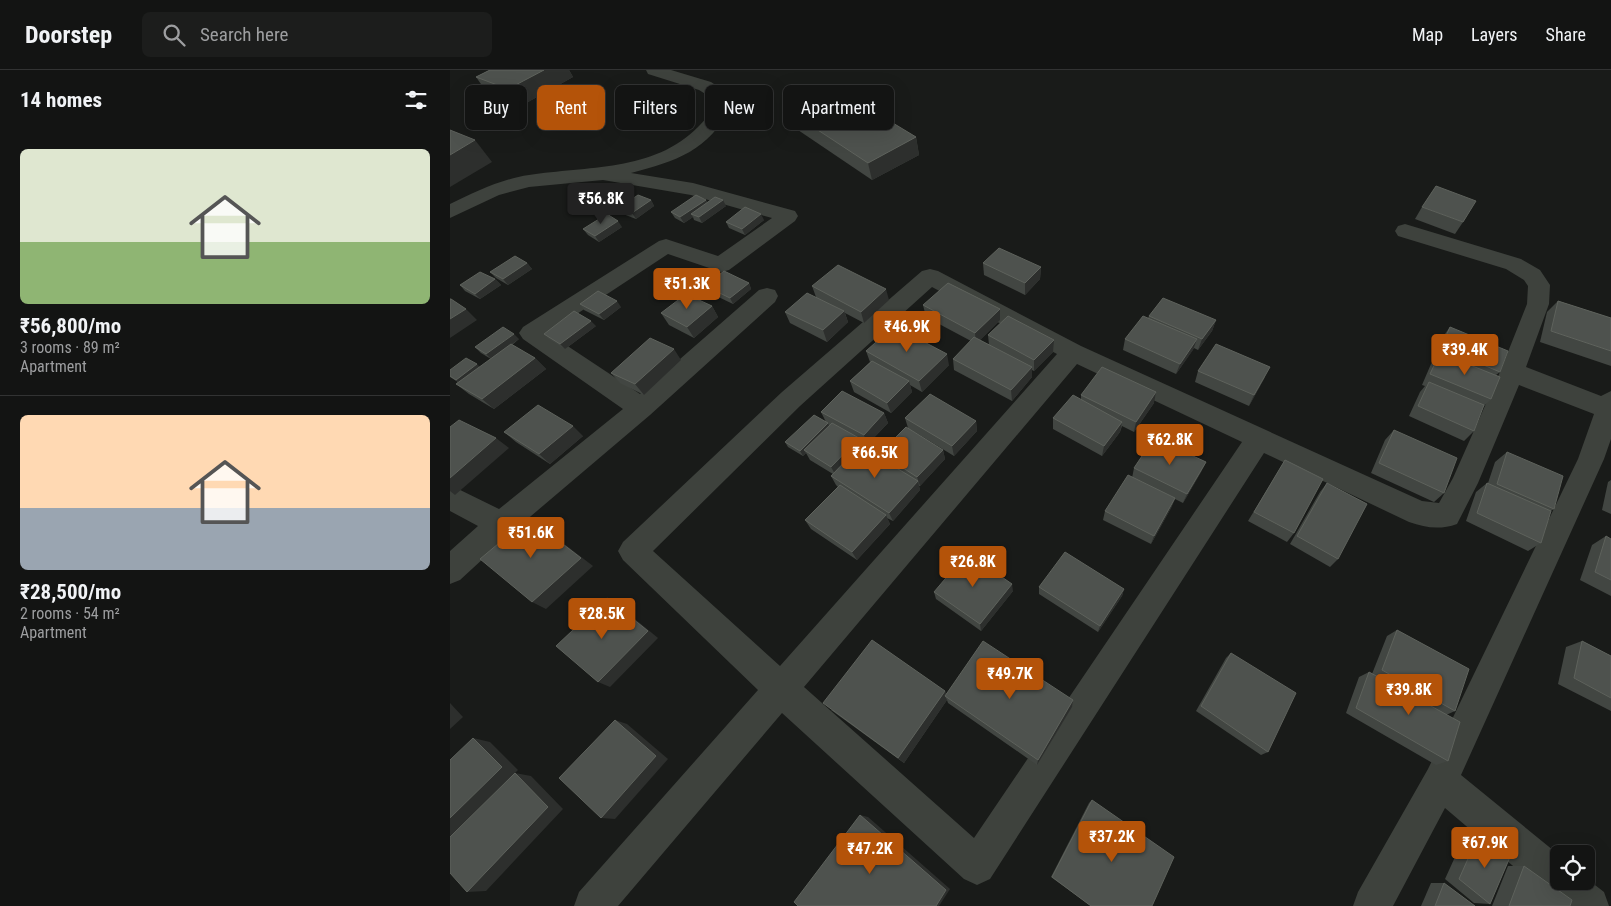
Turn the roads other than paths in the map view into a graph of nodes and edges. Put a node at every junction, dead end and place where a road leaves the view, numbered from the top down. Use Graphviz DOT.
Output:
graph roads {
  1 [pos="654,70"];
  2 [pos="603,174"];
  3 [pos="450,212"];
  4 [pos="1405,231"];
  5 [pos="767,296"];
  6 [pos="1073,352"];
  7 [pos="1512,372"];
  8 [pos="1609,405"];
  9 [pos="641,408"];
  10 [pos="1259,438"];
  11 [pos="1601,463"];
  12 [pos="450,497"];
  13 [pos="501,524"];
  14 [pos="450,570"];
  15 [pos="782,689"];
  16 [pos="1440,781"];
  17 [pos="1550,873"];
  18 [pos="1571,890"];
  19 [pos="593,906"];
  20 [pos="1372,906"];
  21 [pos="1590,906"];
  1 -- 2 [label="street"];
  2 -- 3 [label="street"];
  2 -- 9 [label="street"];
  4 -- 7 [label="street"];
  5 -- 9 [label="street"];
  6 -- 10 [label="street"];
  6 -- 15 [label="street"];
  6 -- 15 [label="street"];
  7 -- 8 [label="street"];
  7 -- 10 [label="street"];
  8 -- 11 [label="street"];
  9 -- 13 [label="street"];
  10 -- 15 [label="street"];
  11 -- 16 [label="street"];
  12 -- 13 [label="street"];
  13 -- 14 [label="street"];
  15 -- 19 [label="street"];
  16 -- 17 [label="street"];
  16 -- 20 [label="street"];
  18 -- 21 [label="street"];
}
